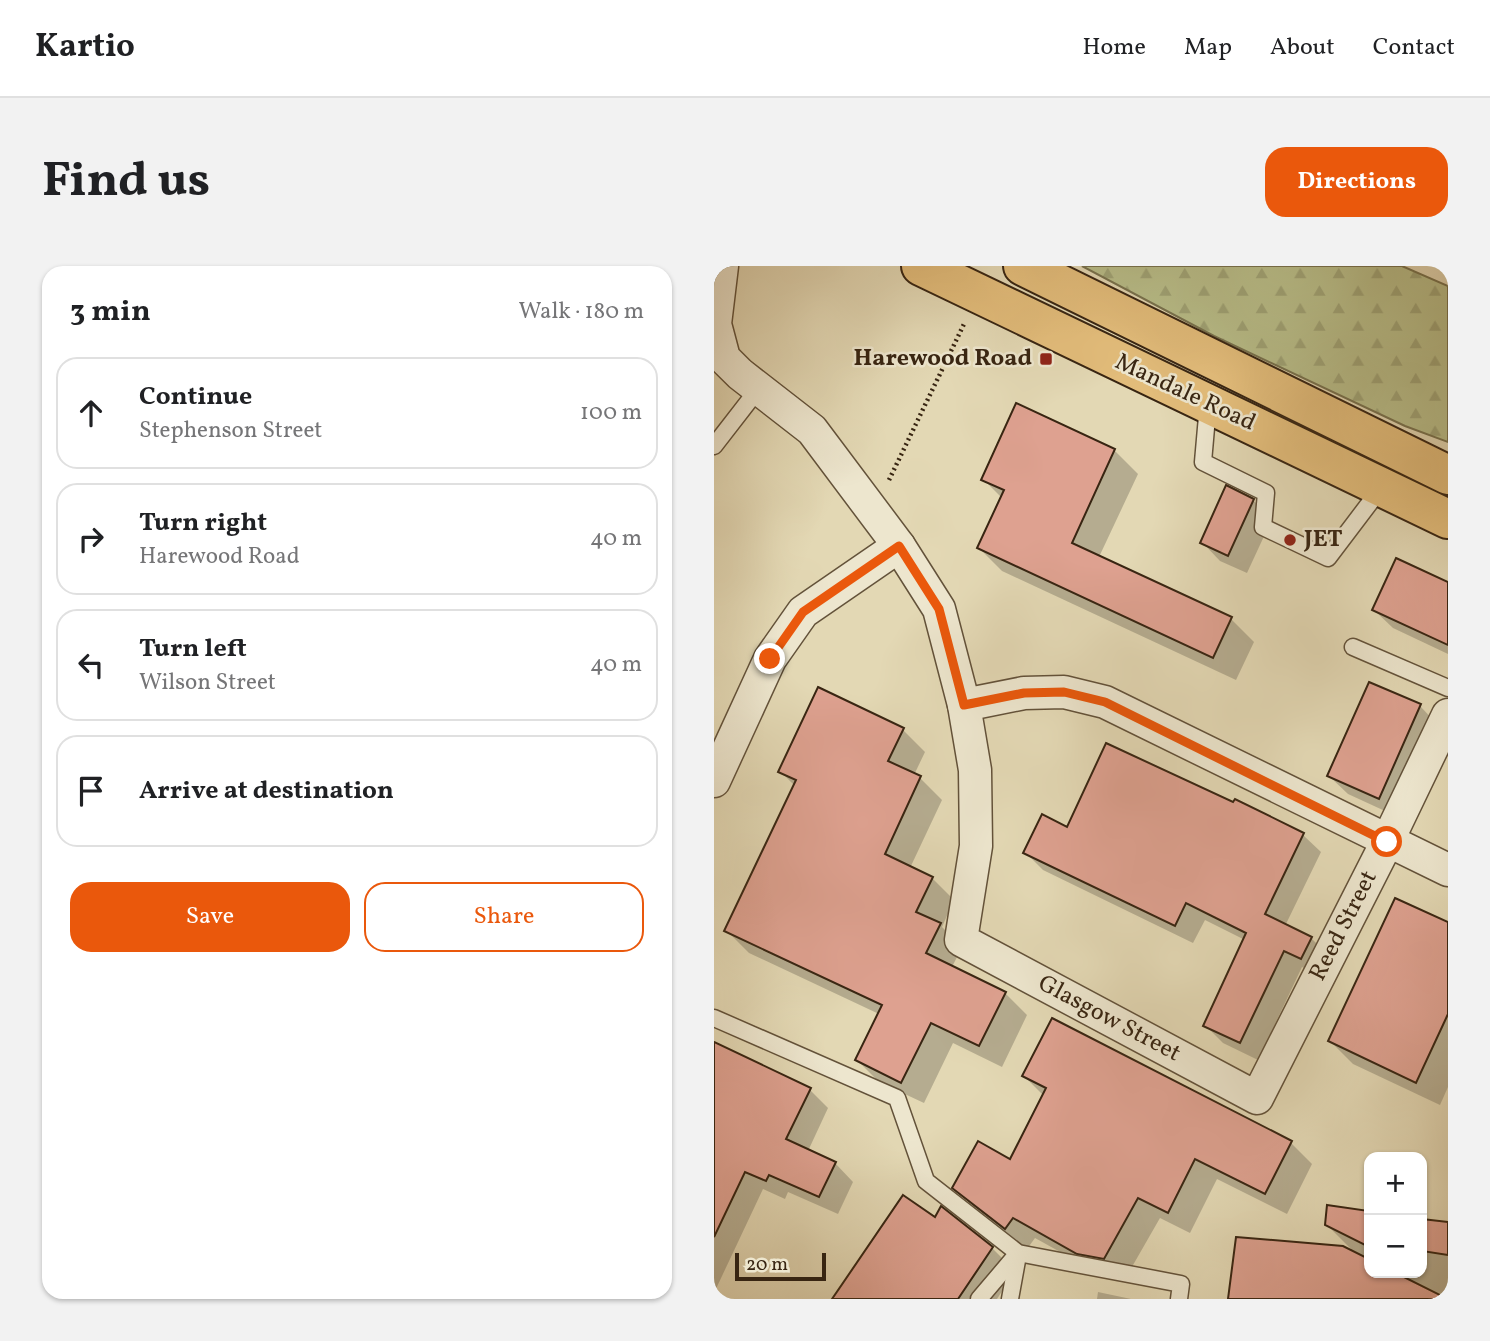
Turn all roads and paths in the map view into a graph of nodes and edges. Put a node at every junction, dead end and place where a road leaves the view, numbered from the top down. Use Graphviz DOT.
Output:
graph roads {
  1 [pos="722,266"];
  2 [pos="921,266"];
  3 [pos="1023,266"];
  4 [pos="967,316"];
  5 [pos="758,387"];
  6 [pos="1208,405"];
  7 [pos="714,446"];
  8 [pos="1448,475"];
  9 [pos="1381,488"];
  10 [pos="874,511"];
  11 [pos="1448,519"];
  12 [pos="899,546"];
  13 [pos="1353,647"];
  14 [pos="1448,688"];
  15 [pos="964,705"];
  16 [pos="1448,715"];
  17 [pos="714,781"];
  18 [pos="1387,842"];
  19 [pos="1448,870"];
  20 [pos="714,1018"];
  21 [pos="1257,1098"];
  22 [pos="1018,1253"];
  23 [pos="979,1299"];
  24 [pos="1010,1299"];
  25 [pos="1178,1299"];
  1 -- 5 [label="street"];
  2 -- 6 [label="main road, Mandale Road"];
  3 -- 8 [label="main road, Mandale Road"];
  4 -- 10 [label="path"];
  5 -- 7 [label="lane"];
  5 -- 10 [label="street"];
  6 -- 9 [label="main road, Mandale Road"];
  6 -- 9 [label="lane"];
  9 -- 11 [label="main road, Mandale Road"];
  10 -- 12 [label="street"];
  12 -- 15 [label="street"];
  12 -- 17 [label="street"];
  13 -- 14 [label="lane"];
  15 -- 18 [label="street"];
  15 -- 21 [label="street, Glasgow Street"];
  16 -- 18 [label="street, Reed Street"];
  18 -- 19 [label="street"];
  18 -- 21 [label="street, Reed Street"];
  20 -- 22 [label="lane"];
  22 -- 23 [label="lane"];
  22 -- 24 [label="lane"];
  22 -- 25 [label="lane"];
}
